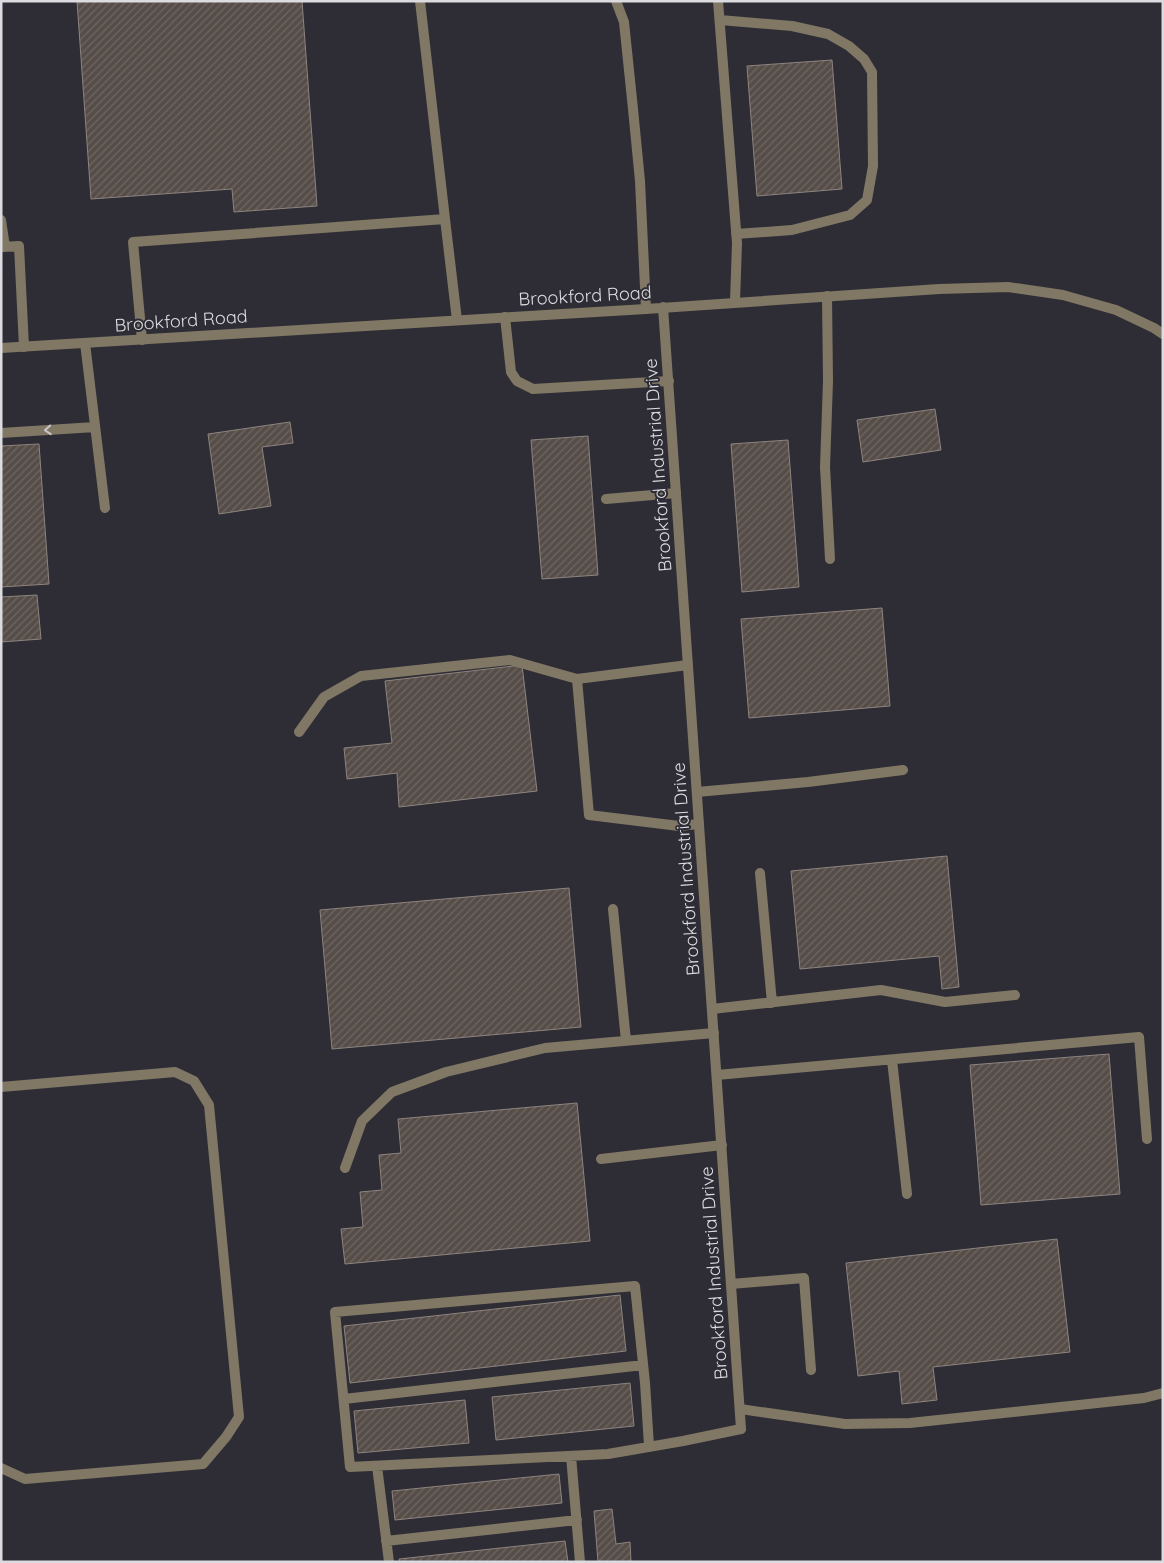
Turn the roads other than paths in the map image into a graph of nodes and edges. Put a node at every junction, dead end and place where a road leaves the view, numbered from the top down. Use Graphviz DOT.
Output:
graph roads {
  1 [pos="420,1"];
  2 [pos="616,1"];
  3 [pos="718,1"];
  4 [pos="720,20"];
  5 [pos="445,219"];
  6 [pos="1,220"];
  7 [pos="736,234"];
  8 [pos="3,247"];
  9 [pos="827,296"];
  10 [pos="735,302"];
  11 [pos="663,307"];
  12 [pos="646,309"];
  13 [pos="505,317"];
  14 [pos="457,320"];
  15 [pos="1163,334"];
  16 [pos="142,340"];
  17 [pos="85,343"];
  18 [pos="24,347"];
  19 [pos="1,348"];
  20 [pos="669,381"];
  21 [pos="95,427"];
  22 [pos="1,433"];
  23 [pos="676,493"];
  24 [pos="606,499"];
  25 [pos="105,508"];
  26 [pos="830,559"];
  27 [pos="688,665"];
  28 [pos="577,679"];
  29 [pos="299,732"];
  30 [pos="903,770"];
  31 [pos="697,792"];
  32 [pos="699,824"];
  33 [pos="760,874"];
  34 [pos="613,909"];
  35 [pos="1015,995"];
  36 [pos="772,1002"];
  37 [pos="712,1009"];
  38 [pos="714,1033"];
  39 [pos="626,1041"];
  40 [pos="892,1060"];
  41 [pos="717,1076"];
  42 [pos="1,1087"];
  43 [pos="1147,1139"];
  44 [pos="722,1145"];
  45 [pos="601,1159"];
  46 [pos="345,1168"];
  47 [pos="907,1194"];
  48 [pos="731,1284"];
  49 [pos="643,1366"];
  50 [pos="811,1370"];
  51 [pos="1163,1393"];
  52 [pos="344,1400"];
  53 [pos="740,1409"];
  54 [pos="650,1446"];
  55 [pos="571,1456"];
  56 [pos="377,1466"];
  57 [pos="1,1468"];
  58 [pos="576,1520"];
  59 [pos="386,1542"];
  60 [pos="389,1562"];
  61 [pos="580,1562"];
  1 -- 5 [label="street"];
  2 -- 12 [label="street"];
  3 -- 4 [label="street"];
  4 -- 7 [label="street"];
  4 -- 7 [label="street"];
  5 -- 14 [label="street"];
  5 -- 16 [label="street"];
  6 -- 8 [label="street"];
  7 -- 10 [label="street"];
  8 -- 18 [label="street"];
  9 -- 10 [label="street, Brookford Road"];
  9 -- 15 [label="street, Brookford Road"];
  9 -- 26 [label="street"];
  10 -- 11 [label="street, Brookford Road"];
  11 -- 12 [label="street, Brookford Road"];
  11 -- 20 [label="street, Brookford Industrial Drive"];
  12 -- 13 [label="street, Brookford Road"];
  13 -- 14 [label="street, Brookford Road"];
  13 -- 20 [label="street"];
  14 -- 16 [label="street, Brookford Road"];
  16 -- 17 [label="street, Brookford Road"];
  17 -- 18 [label="street, Brookford Road"];
  17 -- 21 [label="street"];
  18 -- 19 [label="street, Brookford Road"];
  20 -- 23 [label="street, Brookford Industrial Drive"];
  21 -- 22 [label="street, one-way"];
  21 -- 25 [label="street"];
  23 -- 24 [label="street"];
  23 -- 27 [label="street, Brookford Industrial Drive"];
  27 -- 28 [label="street"];
  27 -- 31 [label="street, Brookford Industrial Drive"];
  28 -- 29 [label="street"];
  28 -- 32 [label="street"];
  30 -- 31 [label="street"];
  31 -- 32 [label="street, Brookford Industrial Drive"];
  32 -- 37 [label="street, Brookford Industrial Drive"];
  33 -- 36 [label="street"];
  34 -- 39 [label="street"];
  35 -- 36 [label="street"];
  36 -- 37 [label="street"];
  37 -- 38 [label="street, Brookford Industrial Drive"];
  38 -- 39 [label="street"];
  38 -- 41 [label="street, Brookford Industrial Drive"];
  39 -- 46 [label="street"];
  40 -- 41 [label="street"];
  40 -- 43 [label="street"];
  40 -- 47 [label="street"];
  41 -- 44 [label="street, Brookford Industrial Drive"];
  42 -- 57 [label="street"];
  44 -- 45 [label="street"];
  44 -- 48 [label="street, Brookford Industrial Drive"];
  48 -- 50 [label="street"];
  48 -- 53 [label="street, Brookford Industrial Drive"];
  49 -- 52 [label="street"];
  49 -- 52 [label="street"];
  49 -- 54 [label="street"];
  51 -- 53 [label="street"];
  52 -- 56 [label="street"];
  53 -- 54 [label="street, Brookford Industrial Drive"];
  54 -- 55 [label="street"];
  55 -- 56 [label="street"];
  55 -- 58 [label="street"];
  56 -- 59 [label="street"];
  58 -- 59 [label="street"];
  58 -- 61 [label="street"];
  59 -- 60 [label="street"];
}
